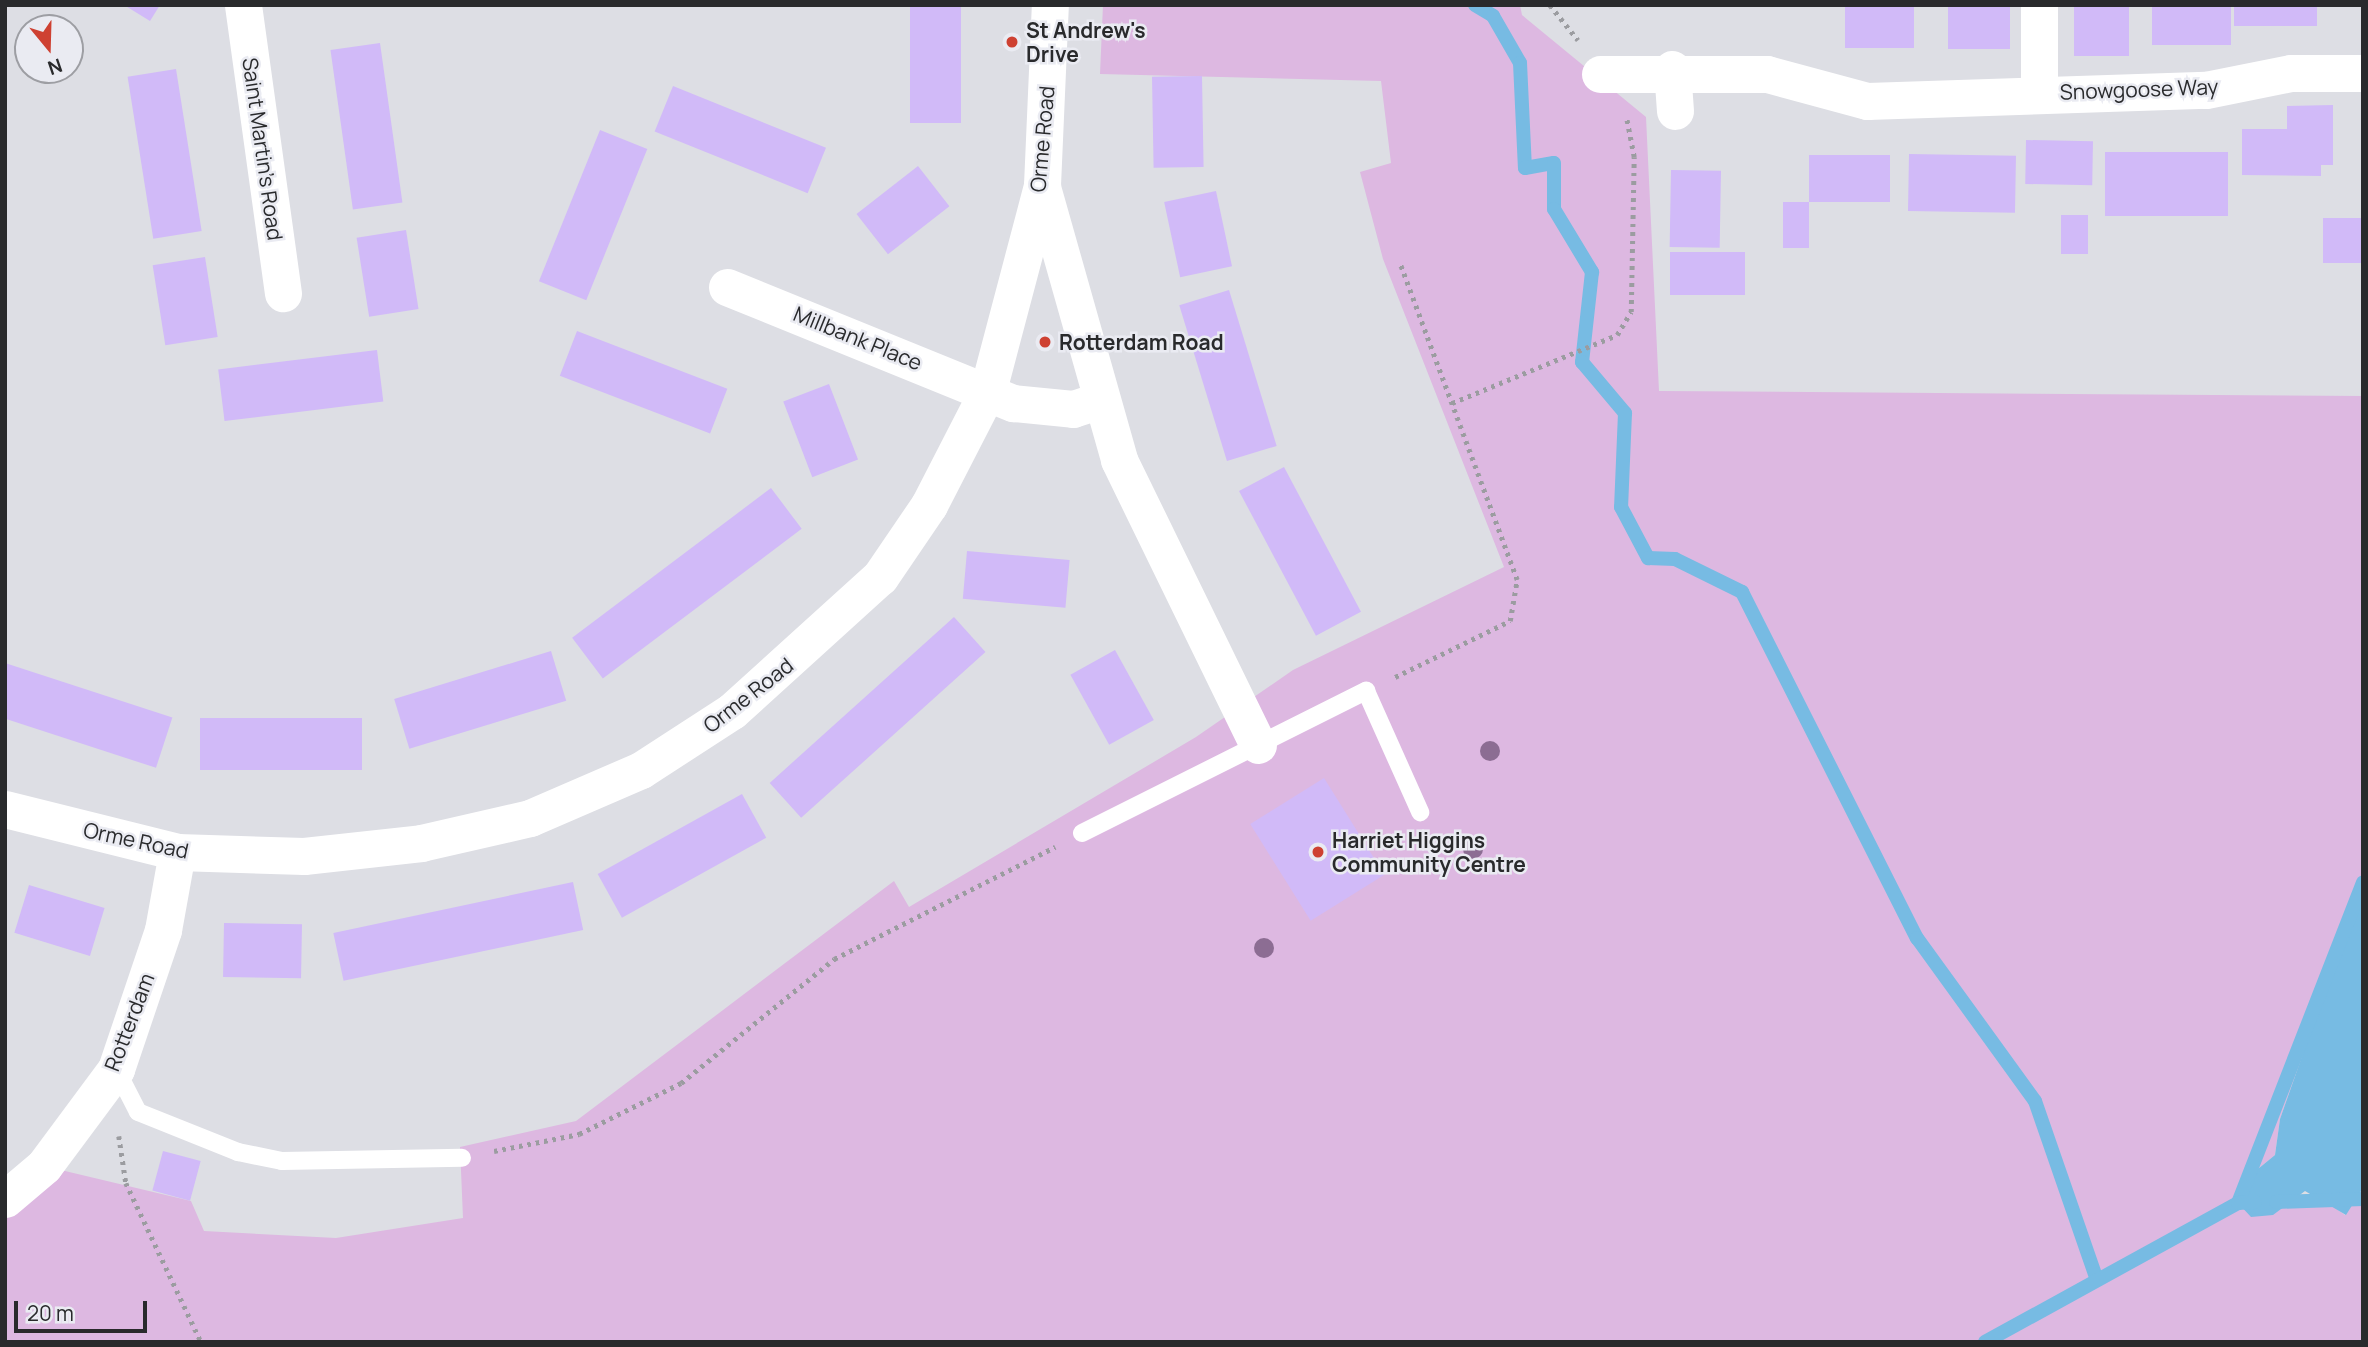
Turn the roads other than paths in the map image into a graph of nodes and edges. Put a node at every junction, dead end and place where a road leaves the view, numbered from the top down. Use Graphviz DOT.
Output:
graph roads {
  1 [pos="243,5"];
  2 [pos="1050,5"];
  3 [pos="2039,5"];
  4 [pos="1672,69"];
  5 [pos="2363,73"];
  6 [pos="1600,74"];
  7 [pos="2039,92"];
  8 [pos="1675,111"];
  9 [pos="1042,185"];
  10 [pos="727,286"];
  11 [pos="283,293"];
  12 [pos="988,390"];
  13 [pos="1098,401"];
  14 [pos="1258,745"];
  15 [pos="5,809"];
  16 [pos="1420,812"];
  17 [pos="1082,833"];
  18 [pos="177,852"];
  19 [pos="116,1069"];
  20 [pos="462,1158"];
  21 [pos="5,1199"];
  1 -- 11 [label="street, Saint Martin's Road"];
  2 -- 9 [label="street, Orme Road"];
  3 -- 7 [label="street, Snowgoose Way"];
  4 -- 6 [label="street, Snowgoose Way"];
  4 -- 7 [label="street, Snowgoose Way"];
  4 -- 8 [label="street"];
  5 -- 7 [label="street, Snowgoose Way"];
  9 -- 12 [label="street, Orme Road"];
  9 -- 13 [label="street"];
  10 -- 12 [label="street, Millbank Place"];
  12 -- 13 [label="street"];
  12 -- 18 [label="street, Orme Road"];
  13 -- 14 [label="street"];
  14 -- 16 [label="lane"];
  14 -- 17 [label="lane"];
  15 -- 18 [label="street, Orme Road"];
  18 -- 19 [label="street, Rotterdam"];
  19 -- 20 [label="lane"];
  19 -- 21 [label="street, Rotterdam"];
}
